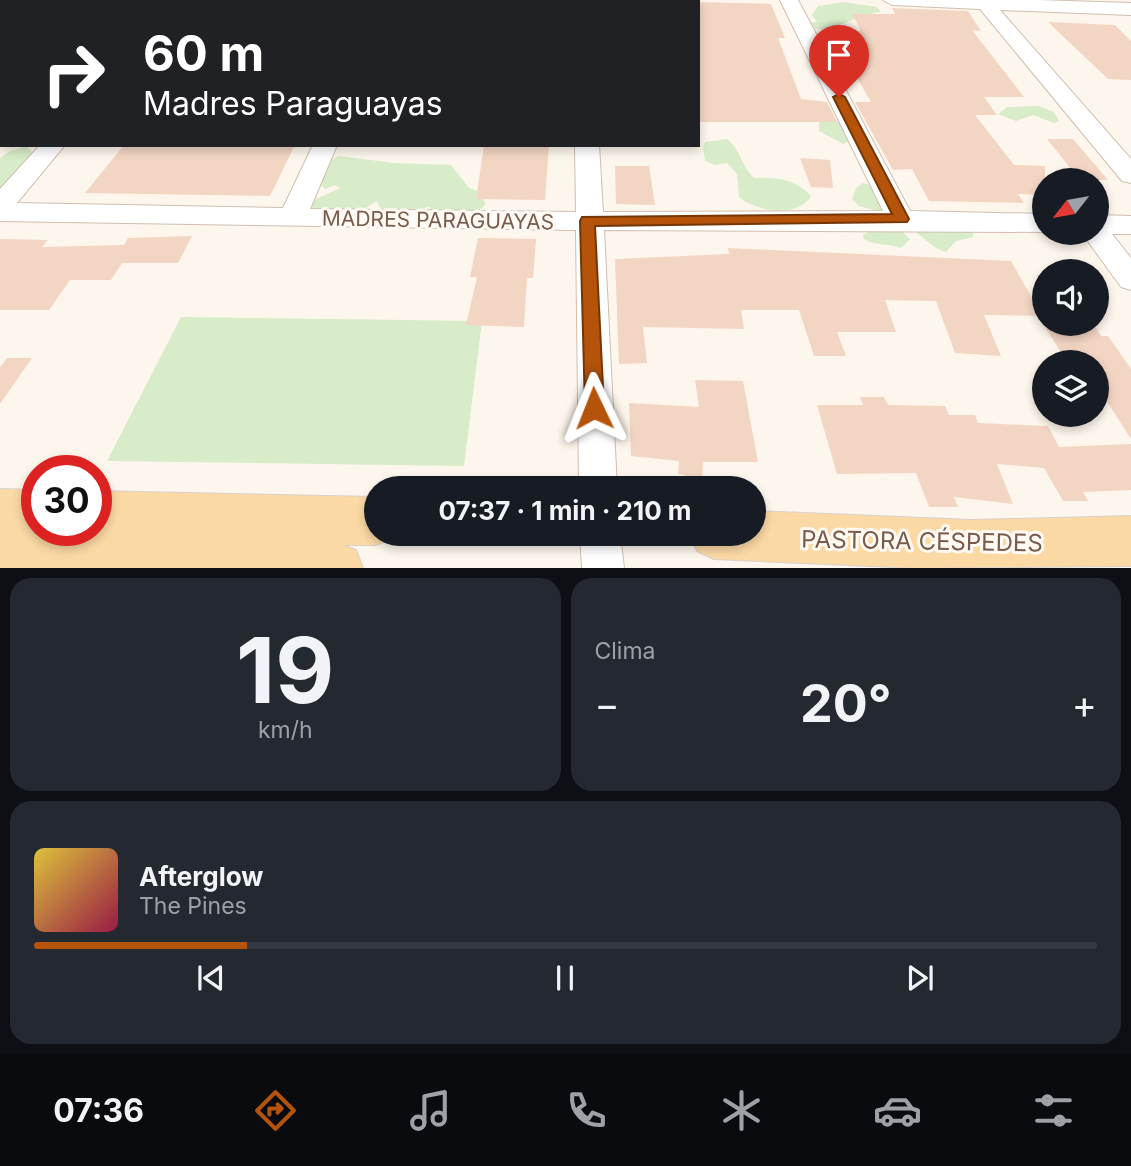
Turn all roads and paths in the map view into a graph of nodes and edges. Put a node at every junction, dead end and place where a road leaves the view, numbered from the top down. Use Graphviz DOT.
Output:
graph roads {
  1 [pos="789,0"];
  2 [pos="892,0"];
  3 [pos="983,1"];
  4 [pos="1131,9"];
  5 [pos="51,147"];
  6 [pos="324,147"];
  7 [pos="587,147"];
  8 [pos="1131,175"];
  9 [pos="0,206"];
  10 [pos="0,212"];
  11 [pos="292,218"];
  12 [pos="901,219"];
  13 [pos="587,221"];
  14 [pos="1032,223"];
  15 [pos="1110,224"];
  16 [pos="1131,225"];
  17 [pos="1105,245"];
  18 [pos="1131,279"];
  19 [pos="598,476"];
  20 [pos="0,513"];
  21 [pos="21,514"];
  22 [pos="112,515"];
  23 [pos="364,521"];
  24 [pos="766,536"];
  25 [pos="1131,541"];
  26 [pos="601,546"];
  27 [pos="0,560"];
  28 [pos="338,568"];
  29 [pos="603,568"];
  1 -- 12 [label="street"];
  2 -- 3 [label="street"];
  3 -- 4 [label="street"];
  3 -- 8 [label="street"];
  5 -- 9 [label="street"];
  6 -- 11 [label="street"];
  7 -- 13 [label="street"];
  10 -- 11 [label="street, MADRES PARAGUAYAS"];
  11 -- 13 [label="street, MADRES PARAGUAYAS"];
  12 -- 13 [label="street, MADRES PARAGUAYAS"];
  12 -- 14 [label="street, MADRES PARAGUAYAS"];
  13 -- 19 [label="street"];
  15 -- 16 [label="street"];
  17 -- 18 [label="street"];
  20 -- 21 [label="main road"];
  22 -- 23 [label="main road"];
  24 -- 25 [label="main road, PASTORA CÉSPEDES"];
  26 -- 29 [label="street"];
  27 -- 28 [label="main road"];
}
